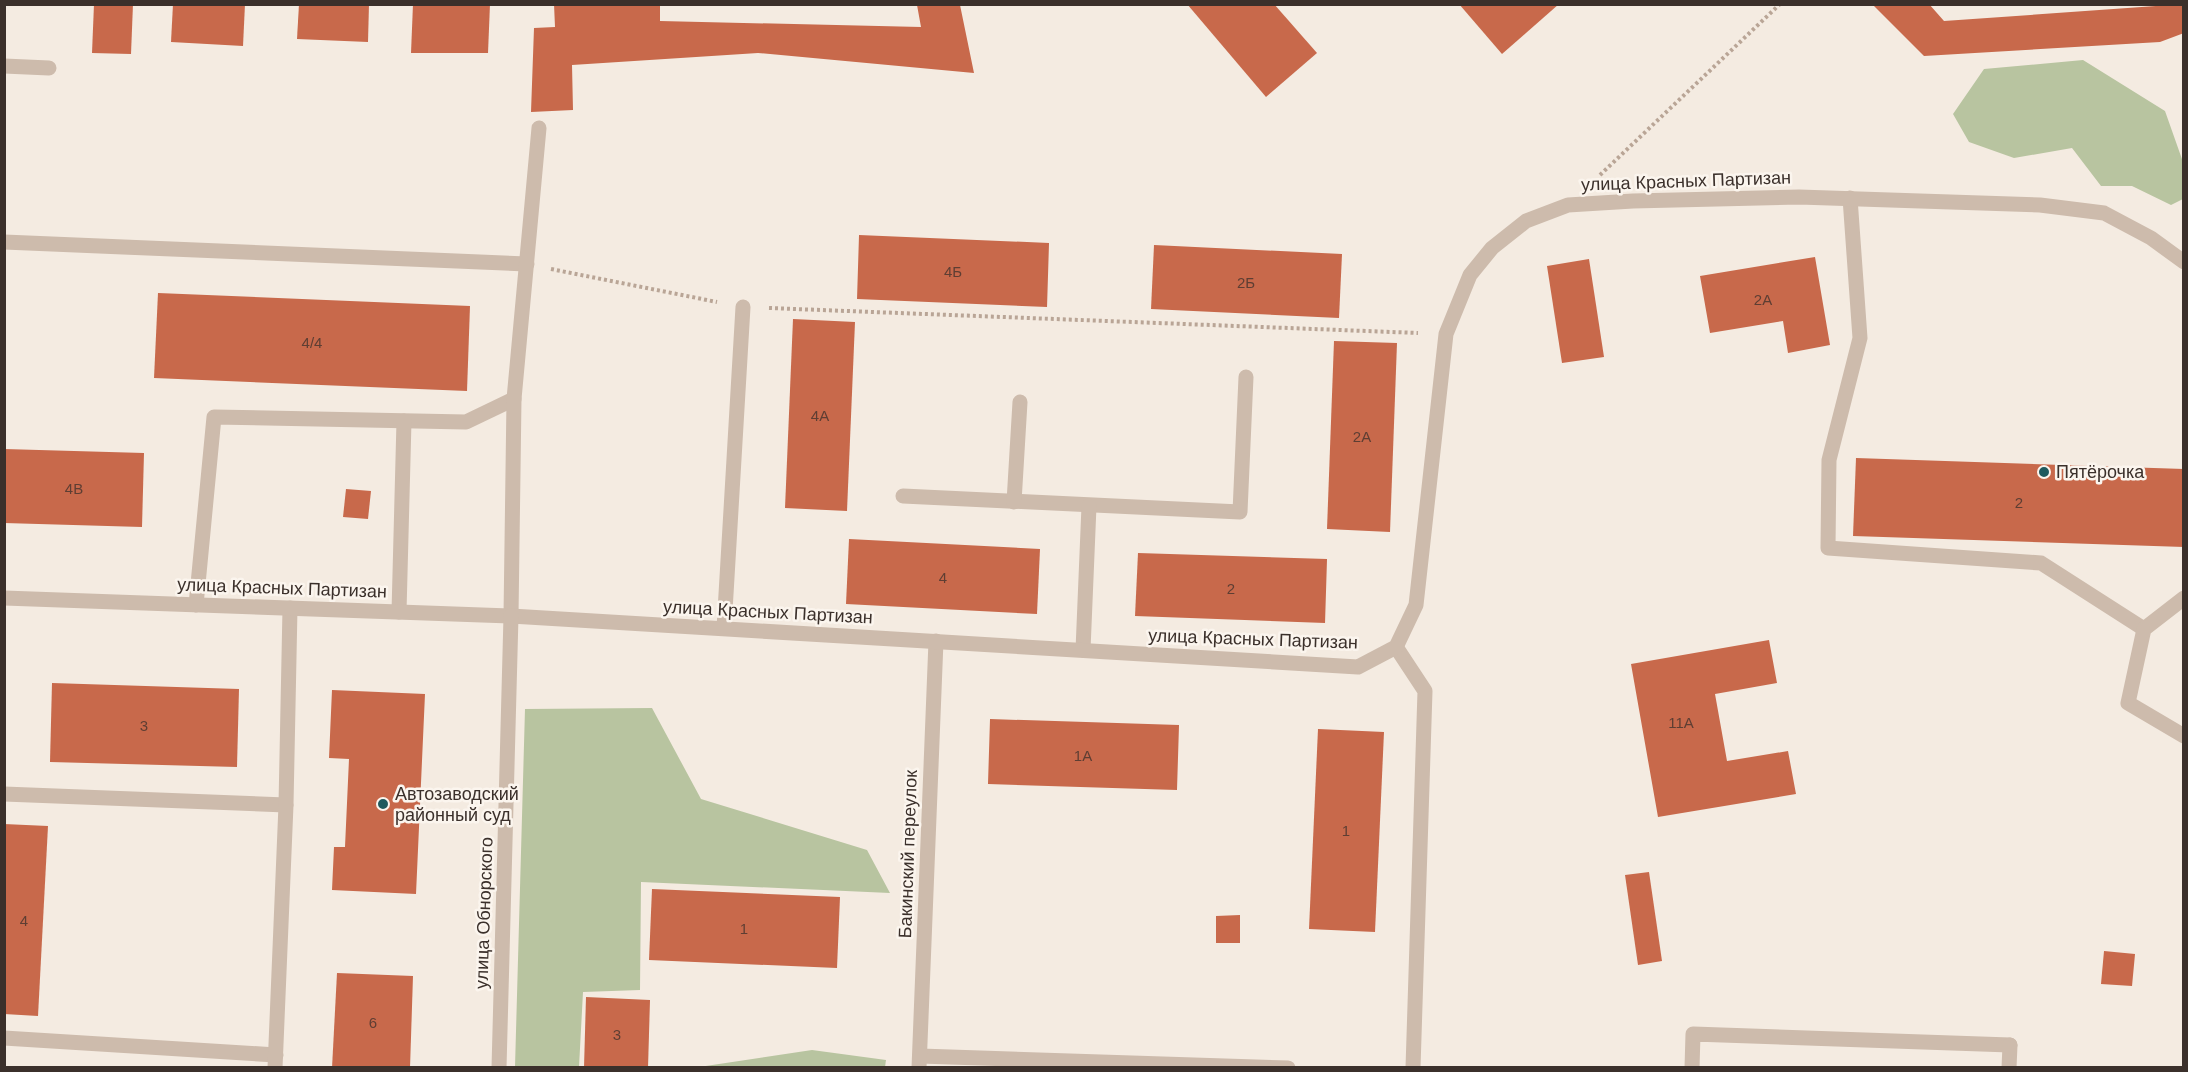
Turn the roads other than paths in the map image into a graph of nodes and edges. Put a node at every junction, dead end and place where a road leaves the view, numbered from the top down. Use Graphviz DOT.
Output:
graph roads {
  1 [pos="4,66"];
  2 [pos="49,68"];
  3 [pos="540,128"];
  4 [pos="1850,198"];
  5 [pos="4,242"];
  6 [pos="2184,262"];
  7 [pos="527,264"];
  8 [pos="743,307"];
  9 [pos="1246,377"];
  10 [pos="514,399"];
  11 [pos="1020,402"];
  12 [pos="404,421"];
  13 [pos="903,496"];
  14 [pos="1014,502"];
  15 [pos="1089,506"];
  16 [pos="4,598"];
  17 [pos="2184,598"];
  18 [pos="196,605"];
  19 [pos="290,608"];
  20 [pos="399,612"];
  21 [pos="511,616"];
  22 [pos="724,628"];
  23 [pos="2144,629"];
  24 [pos="936,641"];
  25 [pos="1396,647"];
  26 [pos="1083,650"];
  27 [pos="2184,736"];
  28 [pos="4,794"];
  29 [pos="286,805"];
  30 [pos="4,1038"];
  31 [pos="276,1061"];
  32 [pos="920,1062"];
  33 [pos="499,1068"];
  34 [pos="1288,1068"];
  35 [pos="1413,1068"];
  36 [pos="1692,1068"];
  37 [pos="2009,1068"];
  1 -- 2 [label="street"];
  3 -- 7 [label="street, улица Обнорского"];
  4 -- 6 [label="street, улица Красных Партизан"];
  4 -- 23 [label="street"];
  4 -- 25 [label="street, улица Красных Партизан"];
  5 -- 7 [label="street"];
  7 -- 10 [label="street, улица Обнорского"];
  8 -- 22 [label="street"];
  9 -- 15 [label="street"];
  10 -- 12 [label="street"];
  10 -- 21 [label="street, улица Обнорского"];
  11 -- 14 [label="street"];
  12 -- 18 [label="street"];
  12 -- 20 [label="street"];
  13 -- 14 [label="street"];
  14 -- 15 [label="street"];
  15 -- 26 [label="street"];
  16 -- 18 [label="street, улица Красных Партизан"];
  17 -- 23 [label="street"];
  18 -- 19 [label="street, улица Красных Партизан"];
  19 -- 20 [label="street, улица Красных Партизан"];
  19 -- 29 [label="street"];
  20 -- 21 [label="street, улица Красных Партизан"];
  21 -- 22 [label="street, улица Красных Партизан"];
  21 -- 33 [label="street, улица Обнорского"];
  22 -- 24 [label="street, улица Красных Партизан"];
  23 -- 27 [label="street"];
  24 -- 26 [label="street, улица Красных Партизан"];
  24 -- 32 [label="street, Бакинский переулок"];
  25 -- 26 [label="street, улица Красных Партизан"];
  25 -- 35 [label="street"];
  28 -- 29 [label="street"];
  29 -- 31 [label="street"];
  30 -- 31 [label="street"];
  32 -- 34 [label="street"];
  36 -- 37 [label="street"];
}
